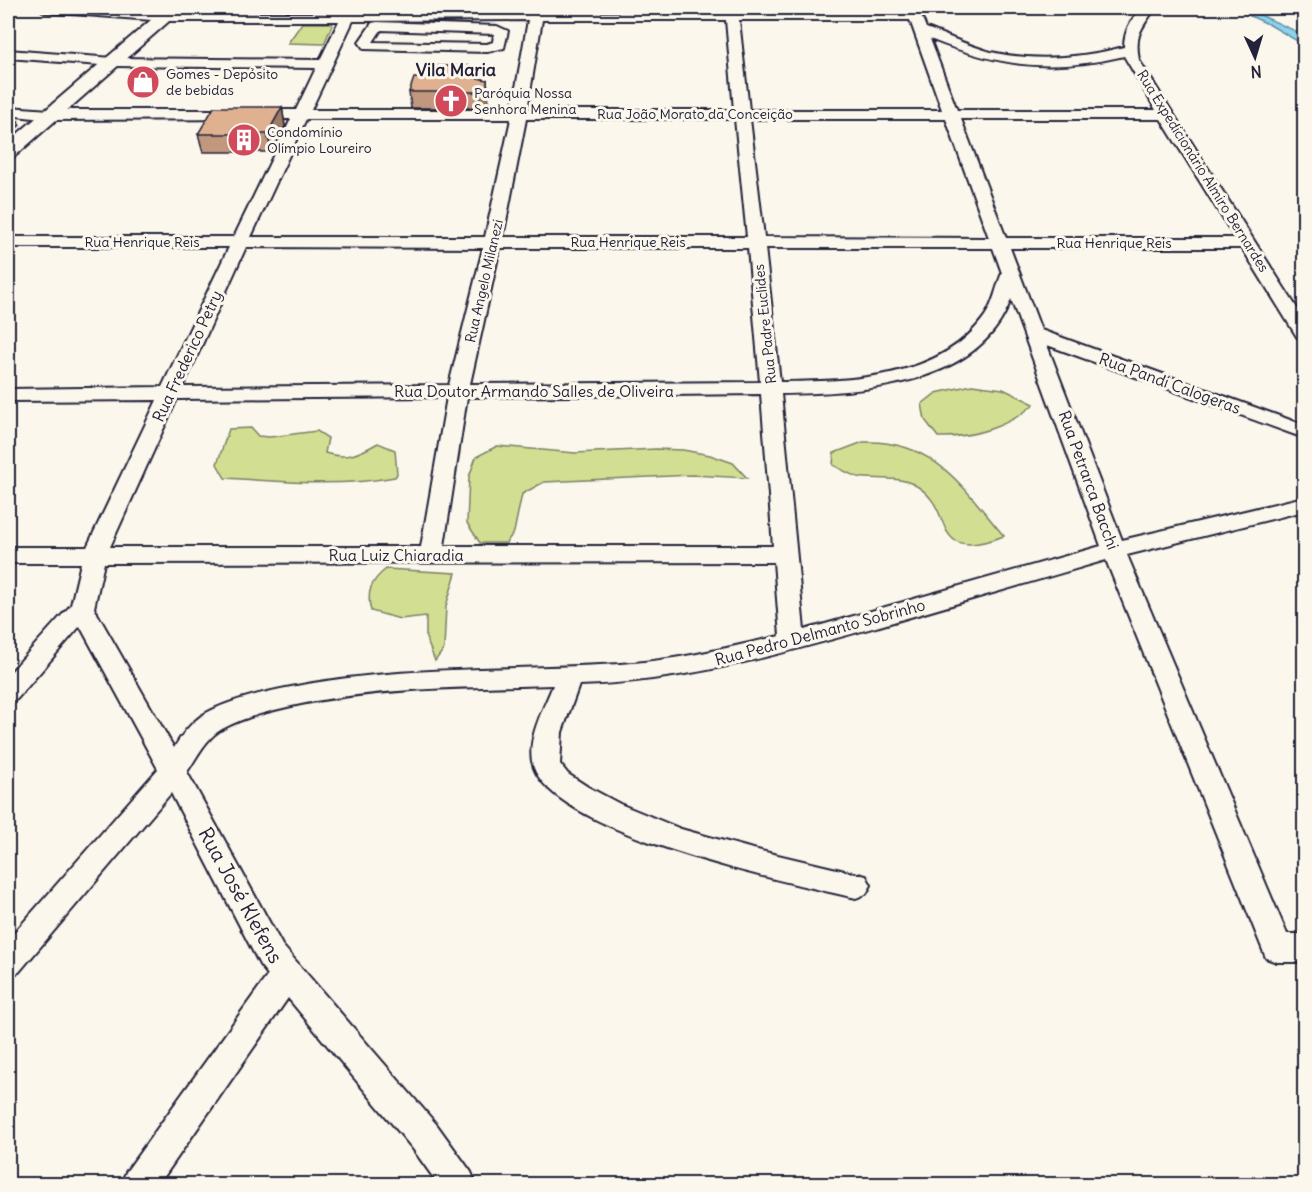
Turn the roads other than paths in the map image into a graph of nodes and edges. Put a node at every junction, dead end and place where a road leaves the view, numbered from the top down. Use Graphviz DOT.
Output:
graph roads {
  1 [pos="45,8"];
  2 [pos="1149,8"];
  3 [pos="170,12"];
  4 [pos="536,12"];
  5 [pos="731,12"];
  6 [pos="914,12"];
  7 [pos="350,13"];
  8 [pos="449,22"];
  9 [pos="921,31"];
  10 [pos="1130,50"];
  11 [pos="8,54"];
  12 [pos="113,62"];
  13 [pos="326,64"];
  14 [pos="8,111"];
  15 [pos="741,114"];
  16 [pos="954,114"];
  17 [pos="1167,114"];
  18 [pos="51,115"];
  19 [pos="302,115"];
  20 [pos="519,115"];
  21 [pos="8,152"];
  22 [pos="8,242"];
  23 [pos="240,242"];
  24 [pos="493,242"];
  25 [pos="756,242"];
  26 [pos="998,243"];
  27 [pos="1248,243"];
  28 [pos="1010,274"];
  29 [pos="1305,333"];
  30 [pos="1035,334"];
  31 [pos="771,389"];
  32 [pos="458,391"];
  33 [pos="170,393"];
  34 [pos="8,394"];
  35 [pos="1305,432"];
  36 [pos="1305,504"];
  37 [pos="1114,550"];
  38 [pos="784,554"];
  39 [pos="8,555"];
  40 [pos="431,555"];
  41 [pos="94,556"];
  42 [pos="82,608"];
  43 [pos="793,642"];
  44 [pos="569,676"];
  45 [pos="8,692"];
  46 [pos="173,771"];
  47 [pos="856,885"];
  48 [pos="1291,948"];
  49 [pos="8,962"];
  50 [pos="287,974"];
  51 [pos="138,1185"];
  52 [pos="459,1185"];
  1 -- 3 [label="street"];
  2 -- 10 [label="street, Rua Expedicionário Almiro Bernardes"];
  3 -- 7 [label="street"];
  3 -- 12 [label="main road"];
  4 -- 5 [label="street"];
  4 -- 8 [label="street"];
  4 -- 20 [label="street, Rua Angelo Milanezi"];
  5 -- 6 [label="street"];
  5 -- 15 [label="street, Rua Padre Euclides"];
  6 -- 9 [label="street, Rua Petrarca Bacchi"];
  7 -- 8 [label="street"];
  7 -- 13 [label="street, Rua Frederico Petry"];
  8 -- 8 [label="street"];
  9 -- 10 [label="street"];
  9 -- 16 [label="street, Rua Petrarca Bacchi"];
  10 -- 17 [label="street, Rua Expedicionário Almiro Bernardes"];
  11 -- 12 [label="street"];
  12 -- 13 [label="street"];
  12 -- 18 [label="main road"];
  13 -- 19 [label="street, Rua Frederico Petry"];
  14 -- 18 [label="street, Rua João Morato da Conceição"];
  15 -- 16 [label="street, Rua João Morato da Conceição"];
  15 -- 20 [label="street, Rua João Morato da Conceição"];
  15 -- 25 [label="street, Rua Padre Euclides"];
  16 -- 17 [label="street, Rua João Morato da Conceição"];
  16 -- 26 [label="street, Rua Petrarca Bacchi"];
  17 -- 27 [label="street, Rua Expedicionário Almiro Bernardes"];
  18 -- 19 [label="street, Rua João Morato da Conceição"];
  18 -- 21 [label="main road"];
  19 -- 20 [label="street, Rua João Morato da Conceição"];
  19 -- 23 [label="street, Rua Frederico Petry"];
  20 -- 24 [label="street, Rua Angelo Milanezi"];
  22 -- 23 [label="street, Rua Henrique Reis"];
  23 -- 24 [label="street, Rua Henrique Reis"];
  23 -- 33 [label="street, Rua Frederico Petry"];
  24 -- 25 [label="street, Rua Henrique Reis"];
  24 -- 32 [label="street, Rua Angelo Milanezi"];
  25 -- 26 [label="street, Rua Henrique Reis"];
  25 -- 31 [label="street, Rua Padre Euclides"];
  26 -- 27 [label="street, Rua Henrique Reis"];
  26 -- 28 [label="street, Rua Petrarca Bacchi"];
  27 -- 29 [label="street, Rua Expedicionário Almiro Bernardes"];
  28 -- 30 [label="street, Rua Petrarca Bacchi"];
  28 -- 31 [label="street, Rua Doutor Armando Salles de Oliveira"];
  30 -- 35 [label="street, Rua Pandi Calogeras"];
  30 -- 37 [label="street, Rua Petrarca Bacchi"];
  31 -- 32 [label="street, Rua Doutor Armando Salles de Oliveira"];
  31 -- 38 [label="street, Rua Padre Euclides"];
  32 -- 33 [label="street, Rua Doutor Armando Salles de Oliveira"];
  32 -- 40 [label="street, Rua Angelo Milanezi"];
  33 -- 34 [label="street, Rua Doutor Armando Salles de Oliveira"];
  33 -- 41 [label="street, Rua Frederico Petry"];
  36 -- 37 [label="street, Rua Pedro Delmanto Sobrinho"];
  37 -- 43 [label="street, Rua Pedro Delmanto Sobrinho"];
  37 -- 48 [label="street, Rua Petrarca Bacchi"];
  38 -- 40 [label="street, Rua Luiz Chiaradia"];
  38 -- 43 [label="street, Rua Padre Euclides"];
  39 -- 41 [label="street, Rua Luiz Chiaradia"];
  40 -- 41 [label="street, Rua Luiz Chiaradia"];
  41 -- 42 [label="street, Rua Frederico Petry"];
  42 -- 45 [label="street, Rua Frederico Petry"];
  42 -- 46 [label="street, Rua José Klefens"];
  43 -- 44 [label="street, Rua Pedro Delmanto Sobrinho"];
  44 -- 46 [label="street, Rua Pedro Delmanto Sobrinho"];
  44 -- 47 [label="street"];
  46 -- 49 [label="street, Rua Pedro Delmanto Sobrinho"];
  46 -- 50 [label="street, Rua José Klefens"];
  50 -- 51 [label="street"];
  50 -- 52 [label="street, Rua José Klefens"];
}
